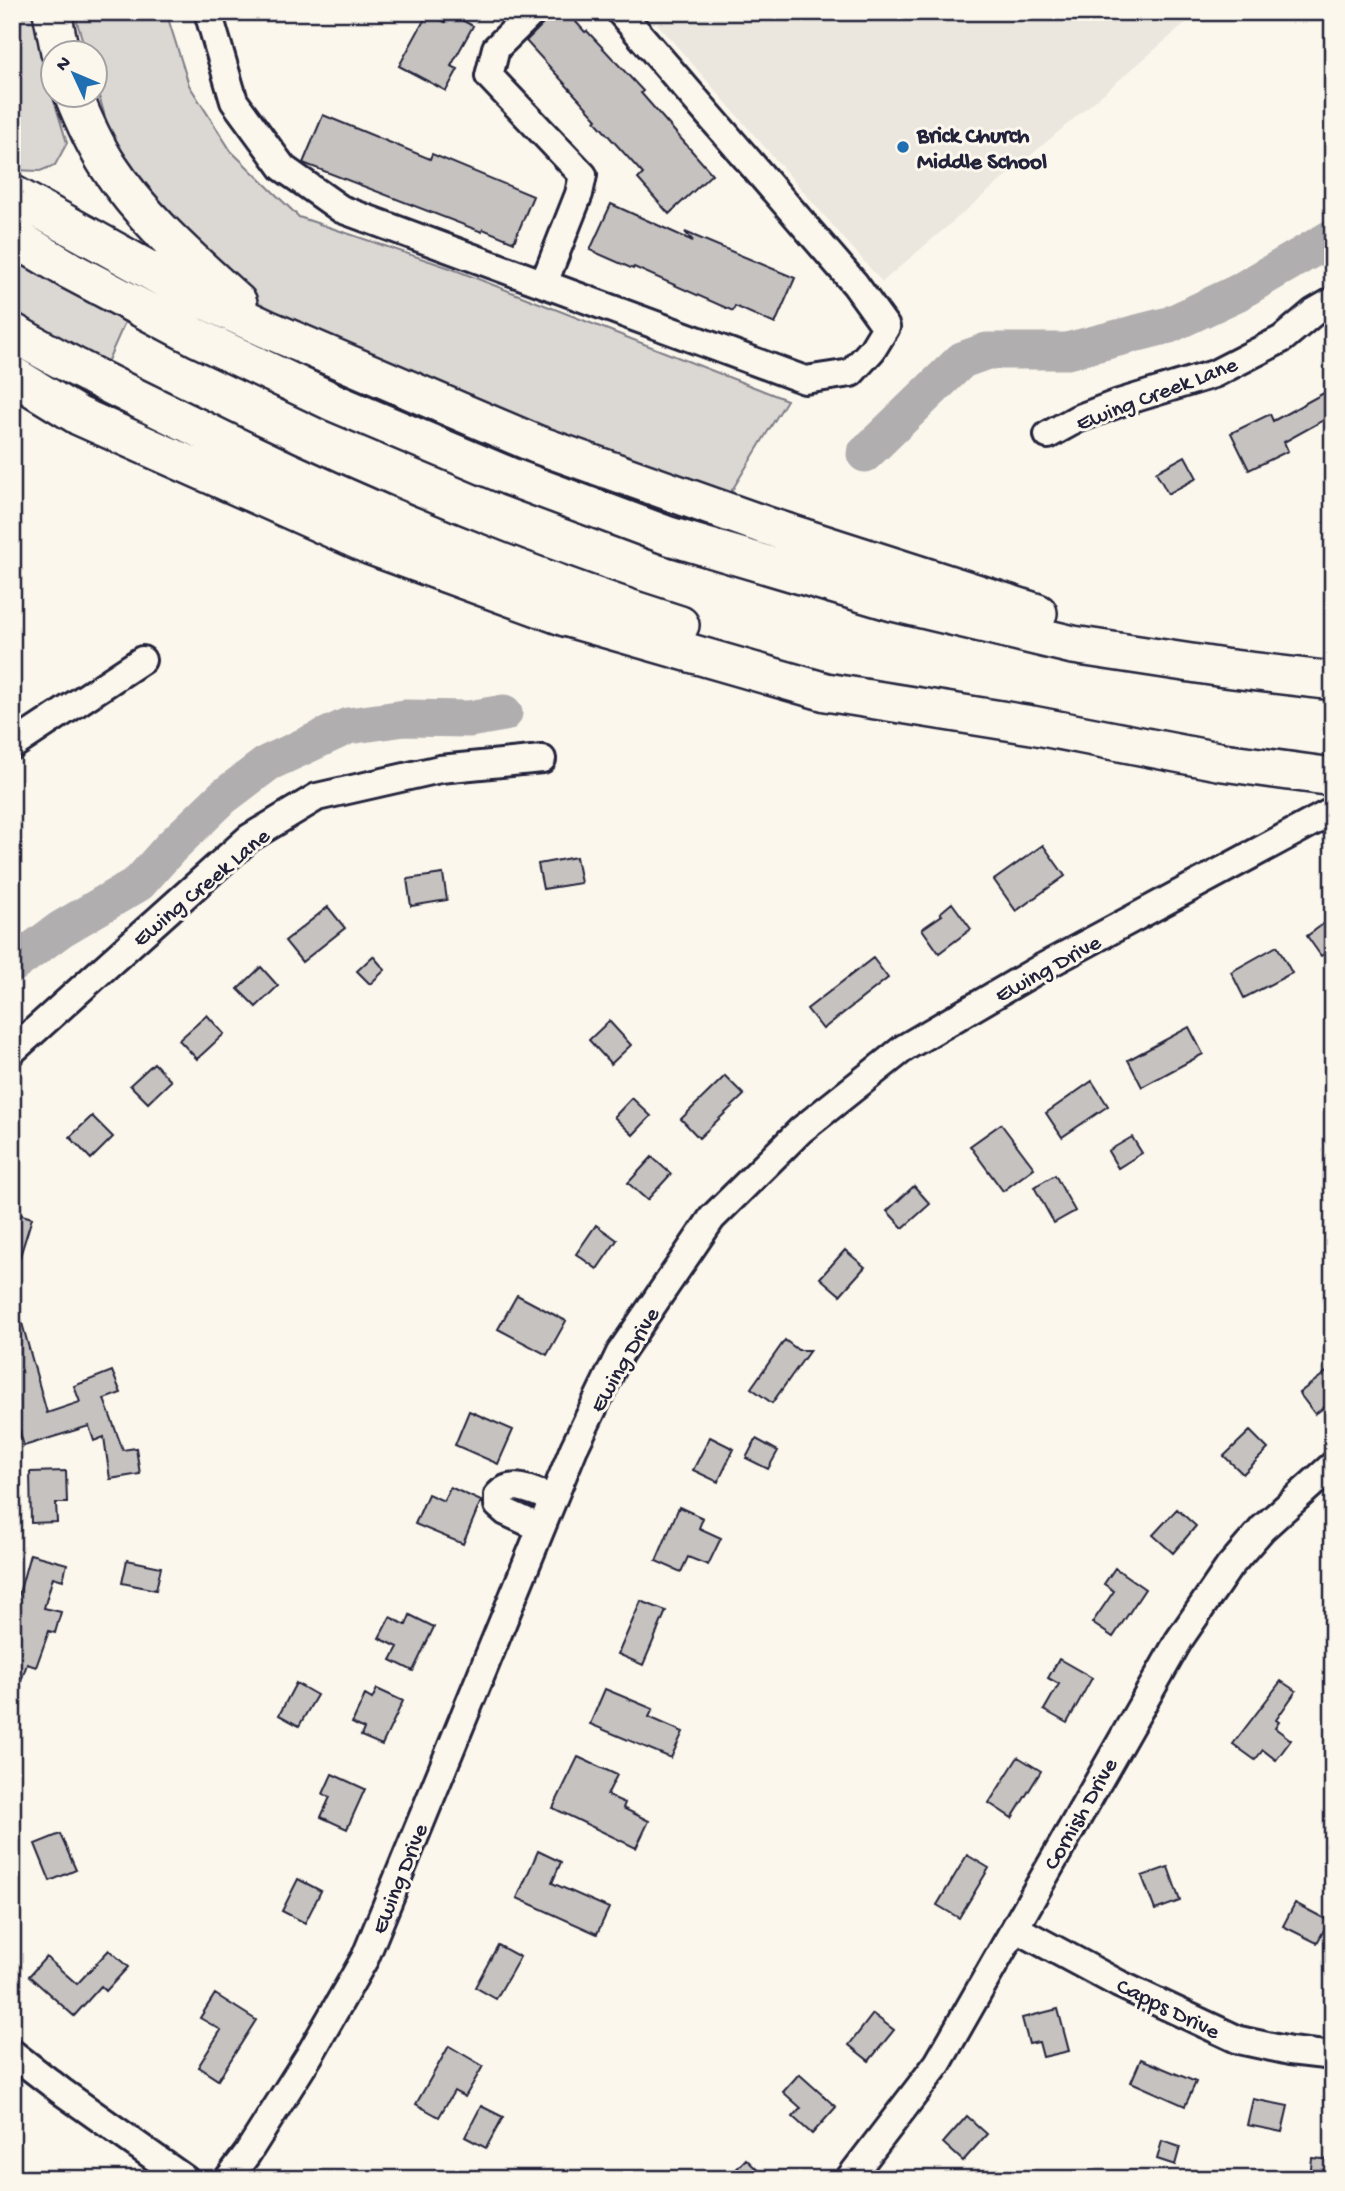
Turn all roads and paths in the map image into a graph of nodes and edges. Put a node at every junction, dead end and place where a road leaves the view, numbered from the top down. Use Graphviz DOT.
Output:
graph roads {
  1 [pos="52,12"];
  2 [pos="208,12"];
  3 [pos="533,12"];
  4 [pos="620,12"];
  5 [pos="57,38"];
  6 [pos="79,108"];
  7 [pos="12,194"];
  8 [pos="12,236"];
  9 [pos="544,284"];
  10 [pos="1333,301"];
  11 [pos="267,329"];
  12 [pos="12,332"];
  13 [pos="12,375"];
  14 [pos="12,388"];
  15 [pos="79,416"];
  16 [pos="1048,435"];
  17 [pos="142,660"];
  18 [pos="1224,668"];
  19 [pos="1333,681"];
  20 [pos="1031,725"];
  21 [pos="12,746"];
  22 [pos="542,759"];
  23 [pos="1333,777"];
  24 [pos="1333,811"];
  25 [pos="12,1051"];
  26 [pos="1333,1465"];
  27 [pos="553,1499"];
  28 [pos="541,1528"];
  29 [pos="1015,1928"];
  30 [pos="12,2053"];
  31 [pos="1333,2056"];
  32 [pos="185,2179"];
  33 [pos="228,2179"];
  34 [pos="849,2179"];
  1 -- 5 [label="highway"];
  2 -- 9 [label="street"];
  3 -- 9 [label="street"];
  4 -- 9 [label="street"];
  6 -- 11 [label="highway"];
  7 -- 11 [label="highway"];
  8 -- 18 [label="highway"];
  10 -- 16 [label="street, Ewing Creek Lane"];
  11 -- 18 [label="highway"];
  12 -- 20 [label="highway"];
  13 -- 15 [label="highway"];
  14 -- 15 [label="highway"];
  15 -- 20 [label="highway"];
  17 -- 21 [label="street"];
  18 -- 19 [label="highway"];
  20 -- 23 [label="highway"];
  22 -- 25 [label="street, Ewing Creek Lane"];
  24 -- 27 [label="street, Ewing Drive"];
  26 -- 29 [label="street, Cornish Drive"];
  27 -- 28 [label="street, Ewing Drive"];
  27 -- 28 [label="street"];
  28 -- 33 [label="street, Ewing Drive"];
  29 -- 31 [label="street, Capps Drive"];
  29 -- 34 [label="street, Cornish Drive"];
  30 -- 32 [label="street"];
}
